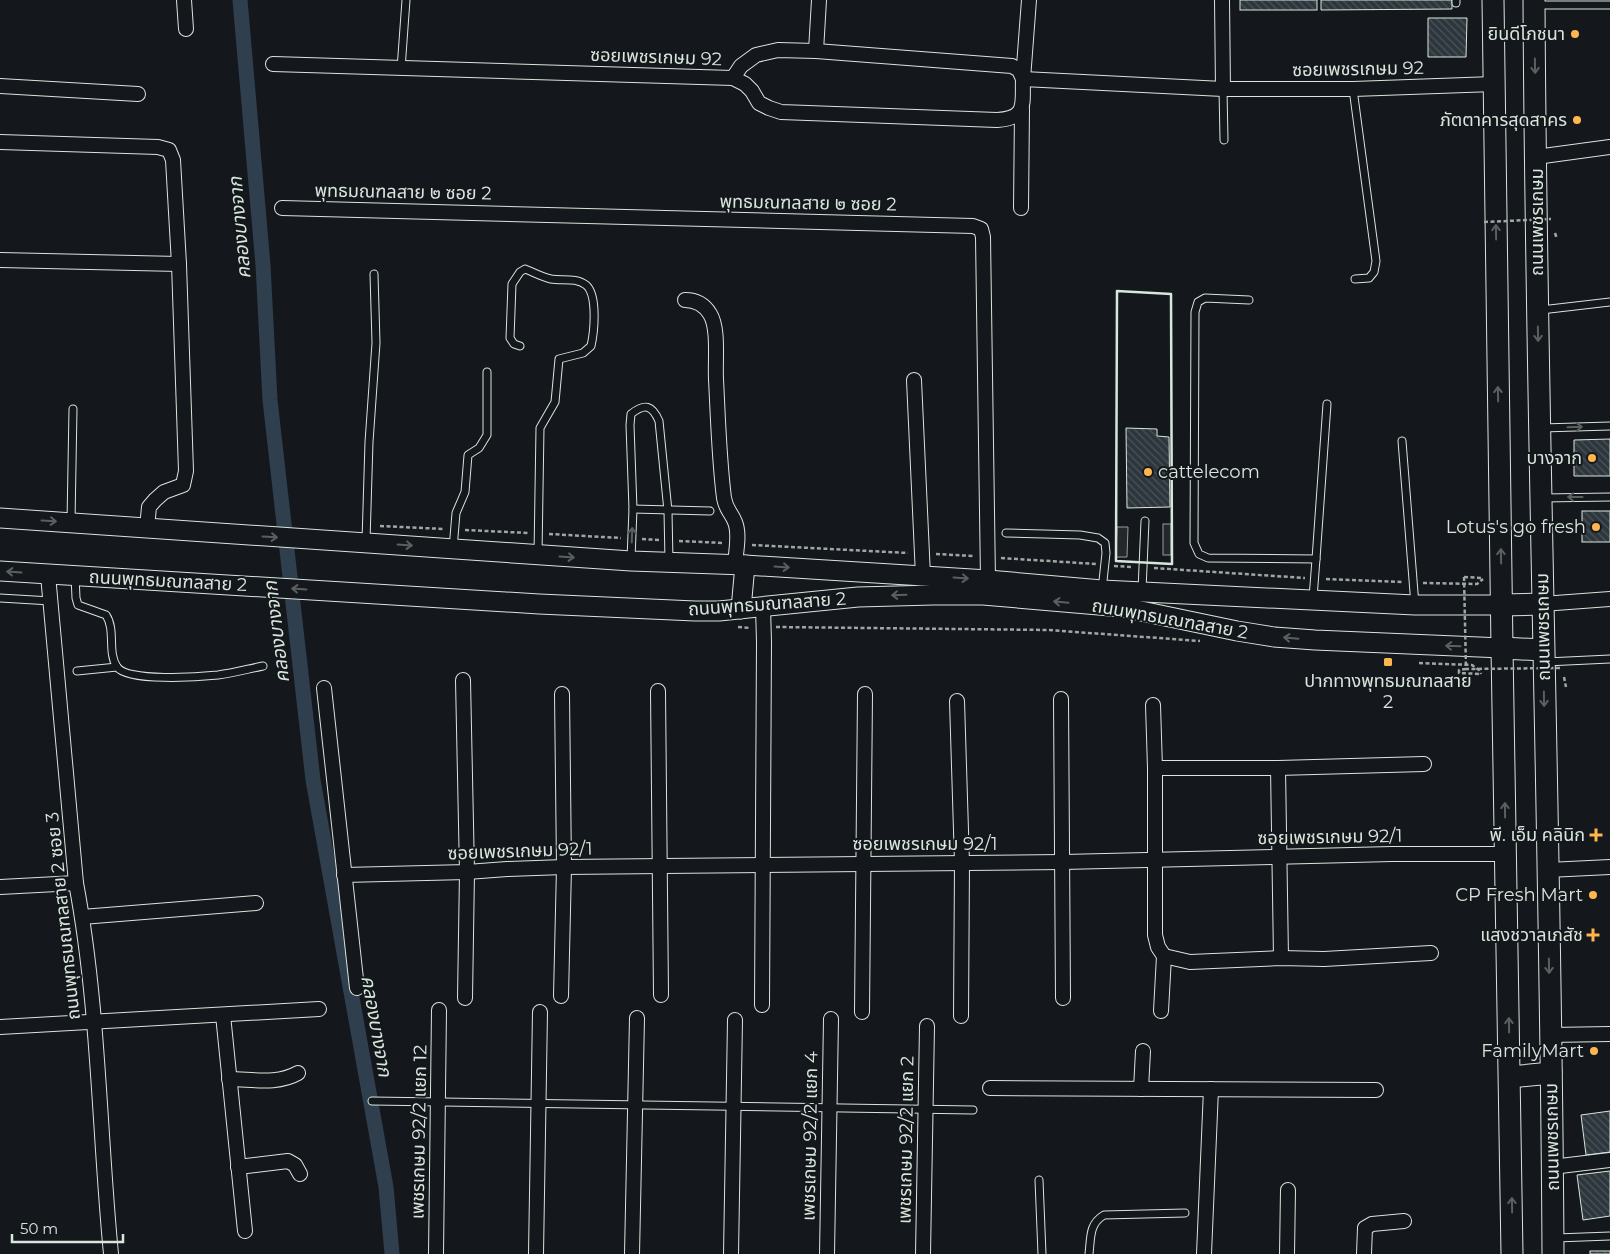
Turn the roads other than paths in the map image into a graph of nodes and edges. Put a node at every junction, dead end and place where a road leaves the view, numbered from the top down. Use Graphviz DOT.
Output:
graph roads {
  1 [pos="184,0"];
  2 [pos="406,0"];
  3 [pos="819,0"];
  4 [pos="1029,0"];
  5 [pos="1222,0"];
  6 [pos="1493,0"];
  7 [pos="1534,3"];
  8 [pos="1610,5"];
  9 [pos="186,29"];
  10 [pos="816,51"];
  11 [pos="273,64"];
  12 [pos="401,69"];
  13 [pos="733,78"];
  14 [pos="1023,79"];
  15 [pos="1494,84"];
  16 [pos="0,86"];
  17 [pos="1223,89"];
  18 [pos="1353,89"];
  19 [pos="138,94"];
  20 [pos="1022,109"];
  21 [pos="1224,140"];
  22 [pos="0,142"];
  23 [pos="1610,147"];
  24 [pos="1536,157"];
  25 [pos="282,208"];
  26 [pos="1022,208"];
  27 [pos="0,260"];
  28 [pos="179,264"];
  29 [pos="374,274"];
  30 [pos="1355,279"];
  31 [pos="685,300"];
  32 [pos="1249,300"];
  33 [pos="1610,302"];
  34 [pos="1537,310"];
  35 [pos="520,346"];
  36 [pos="487,372"];
  37 [pos="914,380"];
  38 [pos="1327,404"];
  39 [pos="73,409"];
  40 [pos="1610,426"];
  41 [pos="1539,428"];
  42 [pos="1402,441"];
  43 [pos="1610,497"];
  44 [pos="1540,498"];
  45 [pos="633,510"];
  46 [pos="710,510"];
  47 [pos="668,511"];
  48 [pos="0,518"];
  49 [pos="1145,521"];
  50 [pos="71,522"];
  51 [pos="147,528"];
  52 [pos="1006,533"];
  53 [pos="361,542"];
  54 [pos="453,549"];
  55 [pos="538,554"];
  56 [pos="1316,559"];
  57 [pos="630,561"];
  58 [pos="670,562"];
  59 [pos="740,564"];
  60 [pos="0,571"];
  61 [pos="48,575"];
  62 [pos="75,576"];
  63 [pos="923,576"];
  64 [pos="988,580"];
  65 [pos="1102,590"];
  66 [pos="1142,591"];
  67 [pos="0,598"];
  68 [pos="1610,599"];
  69 [pos="51,601"];
  70 [pos="1312,601"];
  71 [pos="1542,604"];
  72 [pos="1415,605"];
  73 [pos="1501,605"];
  74 [pos="762,607"];
  75 [pos="741,609"];
  76 [pos="1502,648"];
  77 [pos="1610,659"];
  78 [pos="1550,660"];
  79 [pos="263,666"];
  80 [pos="117,667"];
  81 [pos="77,671"];
  82 [pos="463,680"];
  83 [pos="324,688"];
  84 [pos="658,691"];
  85 [pos="562,694"];
  86 [pos="865,694"];
  87 [pos="1061,699"];
  88 [pos="957,701"];
  89 [pos="1153,705"];
  90 [pos="1424,764"];
  91 [pos="1155,768"];
  92 [pos="1278,768"];
  93 [pos="1506,854"];
  94 [pos="1280,856"];
  95 [pos="1155,860"];
  96 [pos="1063,862"];
  97 [pos="864,863"];
  98 [pos="962,863"];
  99 [pos="764,865"];
  100 [pos="660,866"];
  101 [pos="564,867"];
  102 [pos="1610,867"];
  103 [pos="1548,870"];
  104 [pos="467,872"];
  105 [pos="344,875"];
  106 [pos="76,883"];
  107 [pos="0,887"];
  108 [pos="256,903"];
  109 [pos="82,917"];
  110 [pos="1431,953"];
  111 [pos="1164,956"];
  112 [pos="1281,958"];
  113 [pos="357,988"];
  114 [pos="661,995"];
  115 [pos="560,996"];
  116 [pos="465,998"];
  117 [pos="1063,998"];
  118 [pos="762,1005"];
  119 [pos="319,1009"];
  120 [pos="439,1010"];
  121 [pos="1161,1011"];
  122 [pos="540,1012"];
  123 [pos="862,1012"];
  124 [pos="223,1015"];
  125 [pos="961,1016"];
  126 [pos="637,1018"];
  127 [pos="831,1019"];
  128 [pos="735,1020"];
  129 [pos="94,1022"];
  130 [pos="927,1026"];
  131 [pos="0,1027"];
  132 [pos="1610,1034"];
  133 [pos="1550,1035"];
  134 [pos="1144,1051"];
  135 [pos="298,1073"];
  136 [pos="1551,1073"];
  137 [pos="1510,1077"];
  138 [pos="229,1079"];
  139 [pos="990,1088"];
  140 [pos="1141,1089"];
  141 [pos="1212,1090"];
  142 [pos="1376,1090"];
  143 [pos="372,1100"];
  144 [pos="438,1101"];
  145 [pos="537,1102"];
  146 [pos="635,1104"];
  147 [pos="733,1106"];
  148 [pos="830,1107"];
  149 [pos="924,1108"];
  150 [pos="973,1110"];
  151 [pos="1610,1160"];
  152 [pos="238,1167"];
  153 [pos="1552,1167"];
  154 [pos="300,1174"];
  155 [pos="1039,1180"];
  156 [pos="1288,1190"];
  157 [pos="1185,1213"];
  158 [pos="1404,1222"];
  159 [pos="245,1231"];
  160 [pos="1610,1236"];
  161 [pos="1553,1246"];
  162 [pos="111,1254"];
  163 [pos="436,1254"];
  164 [pos="536,1254"];
  165 [pos="632,1254"];
  166 [pos="731,1254"];
  167 [pos="827,1254"];
  168 [pos="923,1254"];
  169 [pos="1042,1254"];
  170 [pos="1089,1254"];
  171 [pos="1204,1254"];
  172 [pos="1287,1254"];
  173 [pos="1364,1254"];
  174 [pos="1512,1254"];
  1 -- 9 [label="street"];
  2 -- 12 [label="lane"];
  3 -- 10 [label="street"];
  4 -- 14 [label="street"];
  5 -- 17 [label="street"];
  6 -- 15 [label="main road"];
  7 -- 8 [label="lane"];
  7 -- 24 [label="main road, ถนนเพชรเกษม, one-way"];
  10 -- 13 [label="street"];
  10 -- 14 [label="street"];
  11 -- 12 [label="street, ซอยเพชรเกษม 92"];
  12 -- 13 [label="street, ซอยเพชรเกษม 92"];
  13 -- 20 [label="street, ซอยเพชรเกษม 92"];
  14 -- 17 [label="street, ซอยเพชรเกษม 92"];
  14 -- 20 [label="street"];
  15 -- 18 [label="street, ซอยเพชรเกษม 92"];
  73 -- 15 [label="main road, one-way"];
  16 -- 19 [label="street"];
  17 -- 18 [label="street, ซอยเพชรเกษม 92"];
  17 -- 21 [label="lane"];
  18 -- 30 [label="lane"];
  20 -- 26 [label="street"];
  22 -- 28 [label="street"];
  23 -- 24 [label="street"];
  24 -- 34 [label="main road, ถนนเพชรเกษม"];
  25 -- 64 [label="street, พุทธมณฑลสาย ๒ ซอย 2"];
  27 -- 28 [label="street"];
  28 -- 51 [label="street"];
  29 -- 53 [label="lane"];
  31 -- 59 [label="street"];
  32 -- 56 [label="lane"];
  33 -- 34 [label="lane"];
  34 -- 41 [label="main road, ถนนเพชรเกษม, one-way"];
  35 -- 55 [label="lane"];
  36 -- 54 [label="lane"];
  37 -- 63 [label="street"];
  38 -- 56 [label="lane"];
  39 -- 50 [label="lane"];
  41 -- 40 [label="lane, one-way"];
  41 -- 44 [label="main road, ถนนเพชรเกษม"];
  42 -- 72 [label="lane"];
  43 -- 44 [label="lane, one-way"];
  44 -- 71 [label="main road, ถนนเพชรเกษม"];
  45 -- 47 [label="lane"];
  45 -- 47 [label="lane"];
  57 -- 45 [label="lane, one-way"];
  46 -- 47 [label="lane"];
  47 -- 58 [label="lane"];
  48 -- 50 [label="main road, ถนนพุทธมณฑลสาย 2, one-way"];
  49 -- 66 [label="lane"];
  50 -- 51 [label="main road, ถนนพุทธมณฑลสาย 2"];
  51 -- 53 [label="main road, ถนนพุทธมณฑลสาย 2, one-way"];
  52 -- 65 [label="lane"];
  53 -- 54 [label="main road, ถนนพุทธมณฑลสาย 2, one-way"];
  54 -- 55 [label="main road, ถนนพุทธมณฑลสาย 2"];
  55 -- 57 [label="main road, ถนนพุทธมณฑลสาย 2, one-way"];
  56 -- 70 [label="lane"];
  57 -- 58 [label="main road, ถนนพุทธมณฑลสาย 2"];
  58 -- 59 [label="main road, ถนนพุทธมณฑลสาย 2"];
  59 -- 63 [label="main road, ถนนพุทธมณฑลสาย 2, one-way"];
  59 -- 75 [label="main road"];
  61 -- 60 [label="main road, ถนนพุทธมณฑลสาย 2, one-way"];
  61 -- 62 [label="main road, ถนนพุทธมณฑลสาย 2"];
  61 -- 69 [label="street, ถนนพุทธมณฑลสาย 2 ซอย 3"];
  75 -- 62 [label="main road, ถนนพุทธมณฑลสาย 2, one-way"];
  62 -- 80 [label="lane"];
  63 -- 64 [label="main road, ถนนพุทธมณฑลสาย 2, one-way"];
  64 -- 65 [label="main road, ถนนพุทธมณฑลสาย 2"];
  65 -- 66 [label="main road, ถนนพุทธมณฑลสาย 2"];
  66 -- 70 [label="main road, ถนนพุทธมณฑลสาย 2"];
  67 -- 69 [label="lane"];
  68 -- 71 [label="street"];
  69 -- 106 [label="street, ถนนพุทธมณฑลสาย 2 ซอย 3"];
  70 -- 72 [label="main road, ถนนพุทธมณฑลสาย 2"];
  71 -- 73 [label="main road"];
  71 -- 78 [label="main road, ถนนเพชรเกษม"];
  72 -- 73 [label="main road, ถนนพุทธมณฑลสาย 2"];
  73 -- 76 [label="main road"];
  74 -- 75 [label="main road, ถนนพุทธมณฑลสาย 2"];
  76 -- 74 [label="main road, ถนนพุทธมณฑลสาย 2, one-way"];
  74 -- 99 [label="street"];
  76 -- 78 [label="main road"];
  93 -- 76 [label="main road, one-way"];
  77 -- 78 [label="lane"];
  78 -- 103 [label="main road, ถนนเพชรเกษม, one-way"];
  79 -- 80 [label="lane"];
  80 -- 81 [label="lane"];
  82 -- 104 [label="street"];
  83 -- 105 [label="street"];
  84 -- 100 [label="street"];
  85 -- 101 [label="street"];
  86 -- 97 [label="street"];
  87 -- 96 [label="street"];
  88 -- 98 [label="street"];
  89 -- 91 [label="street"];
  90 -- 92 [label="street"];
  91 -- 92 [label="street"];
  91 -- 95 [label="street"];
  92 -- 94 [label="street"];
  93 -- 94 [label="street, ซอยเพชรเกษม 92/1"];
  137 -- 93 [label="main road, one-way"];
  94 -- 95 [label="street, ซอยเพชรเกษม 92/1"];
  94 -- 112 [label="street"];
  95 -- 96 [label="street, ซอยเพชรเกษม 92/1"];
  95 -- 111 [label="street"];
  96 -- 98 [label="street, ซอยเพชรเกษม 92/1"];
  96 -- 117 [label="street"];
  97 -- 98 [label="street, ซอยเพชรเกษม 92/1"];
  97 -- 99 [label="street, ซอยเพชรเกษม 92/1"];
  97 -- 123 [label="street"];
  98 -- 125 [label="street"];
  99 -- 100 [label="street, ซอยเพชรเกษม 92/1"];
  99 -- 118 [label="street"];
  100 -- 101 [label="street, ซอยเพชรเกษม 92/1"];
  100 -- 114 [label="street"];
  101 -- 104 [label="street, ซอยเพชรเกษม 92/1"];
  101 -- 115 [label="street"];
  102 -- 103 [label="street"];
  103 -- 133 [label="main road, ถนนเพชรเกษม, one-way"];
  104 -- 105 [label="street, ซอยเพชรเกษม 92/1"];
  104 -- 116 [label="street"];
  105 -- 113 [label="street"];
  106 -- 107 [label="street"];
  106 -- 109 [label="street, ถนนพุทธมณฑลสาย 2 ซอย 3"];
  108 -- 109 [label="street"];
  109 -- 129 [label="street, ถนนพุทธมณฑลสาย 2 ซอย 3"];
  110 -- 112 [label="street"];
  111 -- 112 [label="street"];
  111 -- 121 [label="street"];
  119 -- 124 [label="street"];
  120 -- 144 [label="street, เพชรเกษม 92/2 แยก 12"];
  122 -- 145 [label="street"];
  124 -- 129 [label="street"];
  124 -- 138 [label="street"];
  126 -- 146 [label="street"];
  127 -- 148 [label="street, เพชรเกษม 92/2 แยก 4"];
  128 -- 147 [label="street"];
  129 -- 131 [label="street"];
  129 -- 162 [label="street, ถนนพุทธมณฑลสาย 2 ซอย 3"];
  130 -- 149 [label="street, เพชรเกษม 92/2 แยก 2"];
  132 -- 133 [label="street"];
  133 -- 136 [label="main road, ถนนเพชรเกษม"];
  134 -- 140 [label="street"];
  135 -- 138 [label="street"];
  136 -- 137 [label="main road"];
  136 -- 153 [label="main road, ถนนเพชรเกษม"];
  174 -- 137 [label="main road, one-way"];
  138 -- 152 [label="street"];
  139 -- 140 [label="street"];
  140 -- 141 [label="street"];
  141 -- 142 [label="street"];
  141 -- 171 [label="street"];
  143 -- 144 [label="lane"];
  144 -- 145 [label="lane"];
  144 -- 163 [label="street, เพชรเกษม 92/2 แยก 12"];
  145 -- 146 [label="lane"];
  145 -- 164 [label="street"];
  146 -- 147 [label="lane"];
  146 -- 165 [label="street"];
  147 -- 148 [label="lane"];
  147 -- 166 [label="street"];
  148 -- 149 [label="lane"];
  148 -- 167 [label="street, เพชรเกษม 92/2 แยก 4"];
  149 -- 150 [label="lane"];
  149 -- 168 [label="street, เพชรเกษม 92/2 แยก 2"];
  151 -- 153 [label="street"];
  152 -- 154 [label="street"];
  152 -- 159 [label="street"];
  153 -- 161 [label="main road, ถนนเพชรเกษม"];
  155 -- 169 [label="lane"];
  156 -- 172 [label="street"];
  157 -- 170 [label="lane"];
  158 -- 173 [label="street"];
  160 -- 161 [label="lane"];
}
